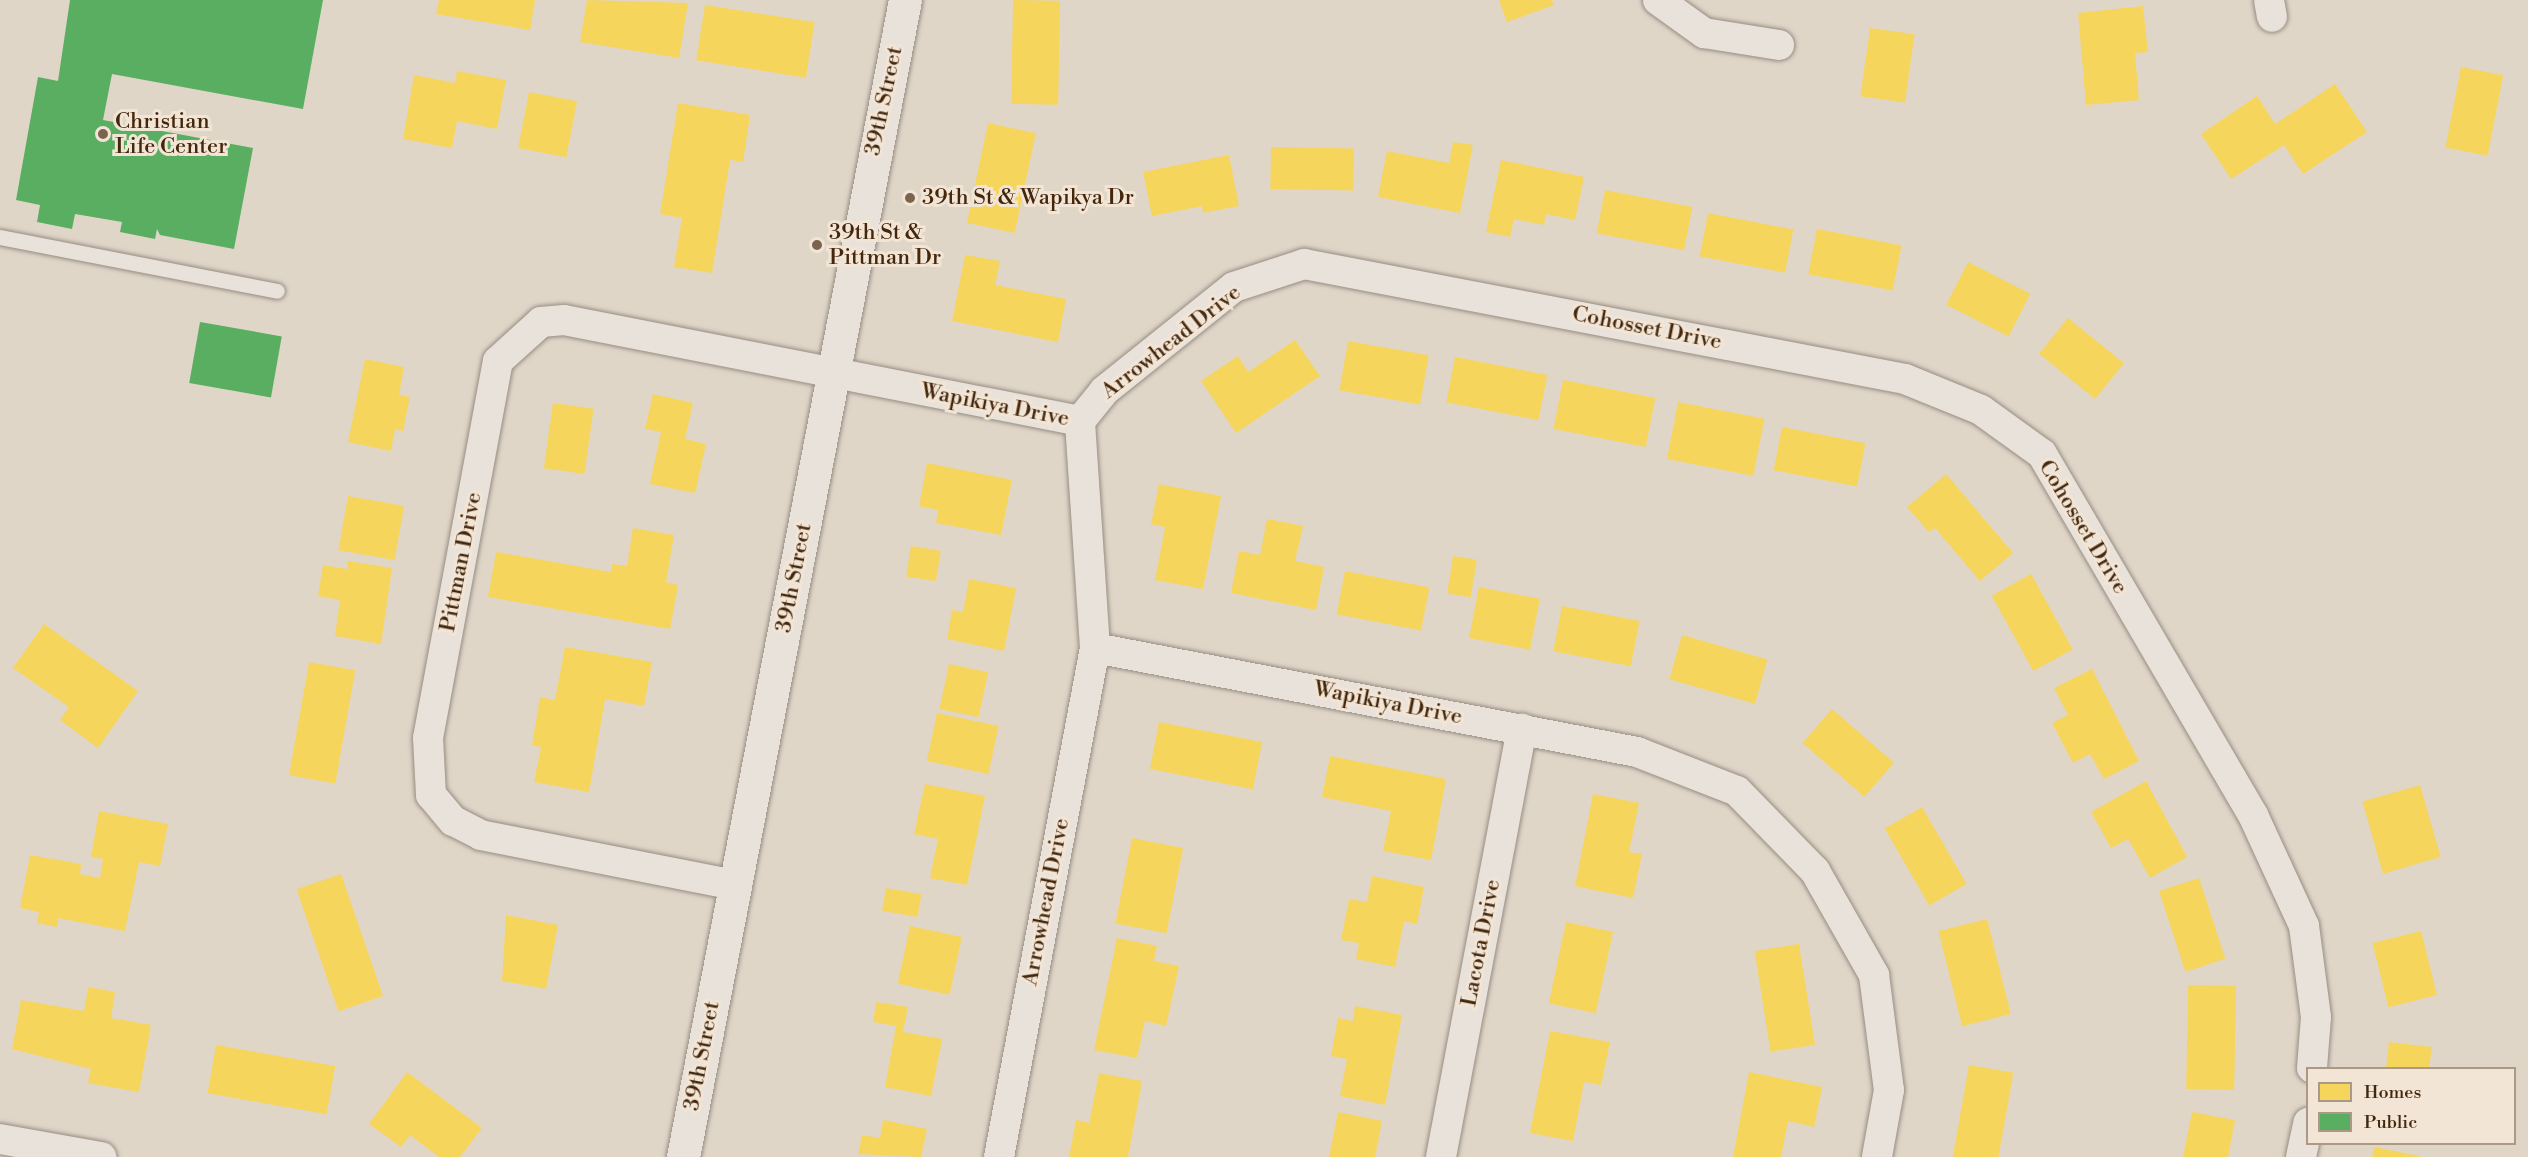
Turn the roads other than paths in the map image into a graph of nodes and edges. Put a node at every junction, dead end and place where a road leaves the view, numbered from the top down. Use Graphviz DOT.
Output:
graph roads {
  1 [pos="905,0"];
  2 [pos="1658,0"];
  3 [pos="1779,45"];
  4 [pos="0,237"];
  5 [pos="1304,264"];
  6 [pos="277,291"];
  7 [pos="833,375"];
  8 [pos="1080,421"];
  9 [pos="1095,648"];
  10 [pos="1522,729"];
  11 [pos="735,885"];
  12 [pos="2312,1067"];
  13 [pos="2306,1129"];
  14 [pos="0,1139"];
  15 [pos="101,1157"];
  16 [pos="683,1157"];
  17 [pos="999,1157"];
  18 [pos="1441,1157"];
  19 [pos="1877,1157"];
  20 [pos="2301,1157"];
  1 -- 7 [label="main road, 39th Street"];
  2 -- 3 [label="street"];
  4 -- 6 [label="lane"];
  5 -- 8 [label="street, Arrowhead Drive"];
  5 -- 12 [label="street, Cohosset Drive"];
  7 -- 8 [label="street, Wapikiya Drive"];
  7 -- 11 [label="main road, 39th Street"];
  7 -- 11 [label="street, Pittman Drive"];
  8 -- 9 [label="street, Wapikiya Drive"];
  9 -- 10 [label="street, Wapikiya Drive"];
  9 -- 17 [label="street, Arrowhead Drive"];
  10 -- 18 [label="street, Lacota Drive"];
  10 -- 19 [label="street, Wapikiya Drive"];
  11 -- 16 [label="main road, 39th Street"];
  13 -- 20 [label="street"];
  14 -- 15 [label="street"];
}
